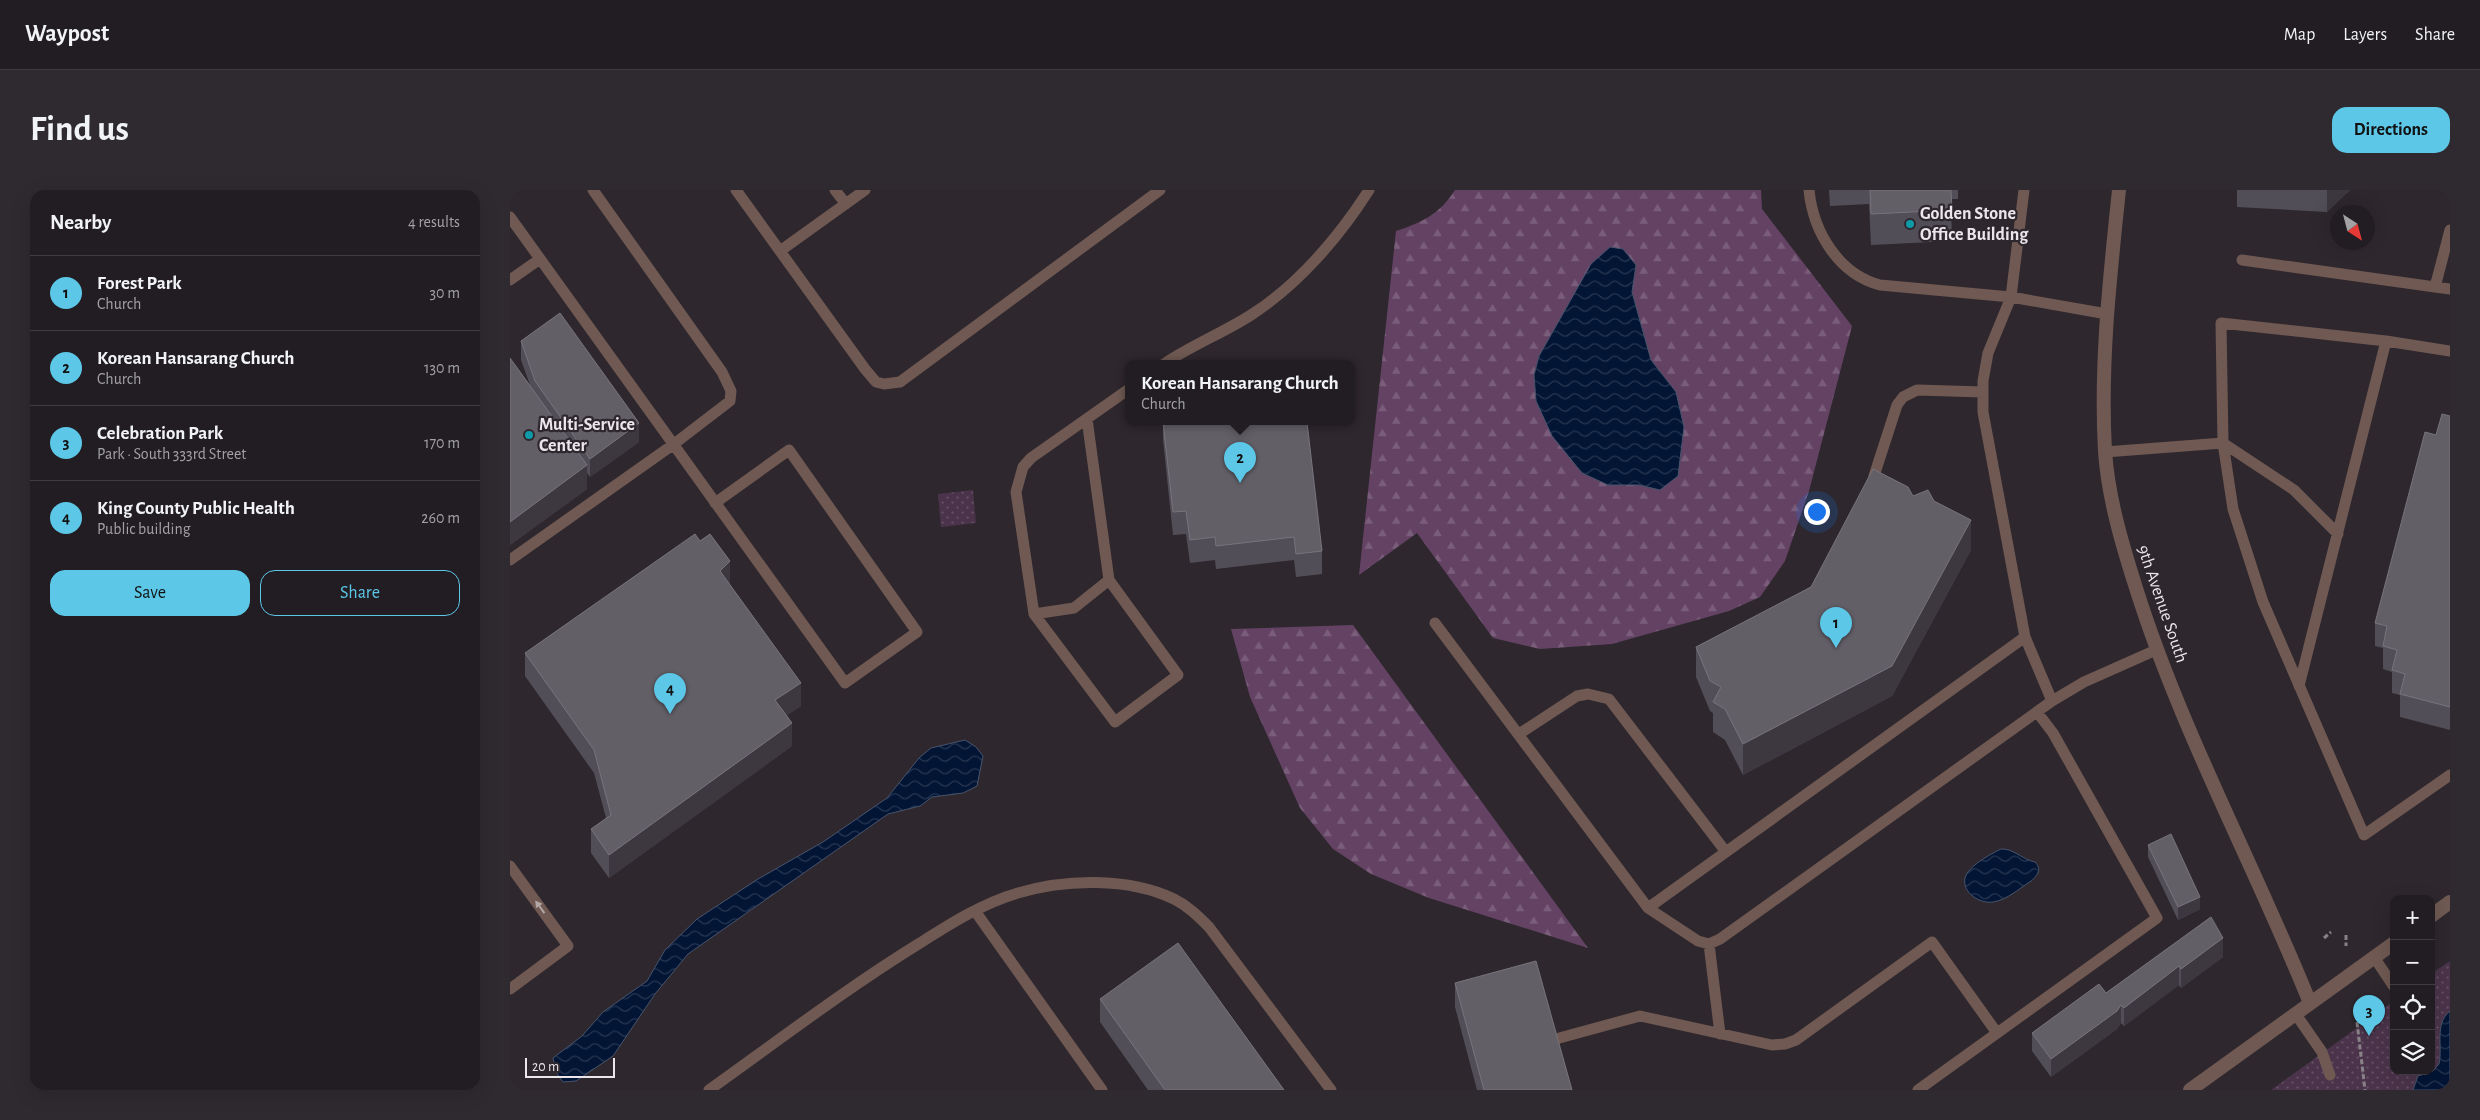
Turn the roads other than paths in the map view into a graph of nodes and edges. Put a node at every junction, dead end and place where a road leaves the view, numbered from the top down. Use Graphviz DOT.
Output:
graph roads {
  1 [pos="593,190"];
  2 [pos="736,190"];
  3 [pos="835,190"];
  4 [pos="865,190"];
  5 [pos="1160,190"];
  6 [pos="1369,190"];
  7 [pos="1809,190"];
  8 [pos="2024,190"];
  9 [pos="2119,190"];
  10 [pos="846,204"];
  11 [pos="510,217"];
  12 [pos="2450,230"];
  13 [pos="780,251"];
  14 [pos="540,259"];
  15 [pos="2242,260"];
  16 [pos="510,280"];
  17 [pos="2435,287"];
  18 [pos="2450,289"];
  19 [pos="2012,297"];
  20 [pos="2107,314"];
  21 [pos="2386,341"];
  22 [pos="2450,351"];
  23 [pos="1170,360"];
  24 [pos="1125,392"];
  25 [pos="1983,392"];
  26 [pos="1087,419"];
  27 [pos="2223,442"];
  28 [pos="674,444"];
  29 [pos="2105,452"];
  30 [pos="1874,476"];
  31 [pos="715,503"];
  32 [pos="2338,534"];
  33 [pos="510,560"];
  34 [pos="1108,580"];
  35 [pos="1034,614"];
  36 [pos="1435,623"];
  37 [pos="2024,637"];
  38 [pos="2156,650"];
  39 [pos="2299,686"];
  40 [pos="2052,701"];
  41 [pos="2037,712"];
  42 [pos="1519,734"];
  43 [pos="2450,775"];
  44 [pos="1726,852"];
  45 [pos="510,866"];
  46 [pos="2450,902"];
  47 [pos="1648,908"];
  48 [pos="975,911"];
  49 [pos="2435,913"];
  50 [pos="1709,944"];
  51 [pos="2390,945"];
  52 [pos="2374,956"];
  53 [pos="2393,985"];
  54 [pos="510,989"];
  55 [pos="2310,1003"];
  56 [pos="2295,1013"];
  57 [pos="1998,1033"];
  58 [pos="1720,1034"];
  59 [pos="1552,1040"];
  60 [pos="2330,1075"];
  61 [pos="709,1090"];
  62 [pos="1102,1090"];
  63 [pos="1331,1090"];
  64 [pos="1918,1090"];
  65 [pos="2190,1090"];
  1 -- 28 [label="lane"];
  2 -- 13 [label="lane"];
  3 -- 10 [label="lane"];
  4 -- 10 [label="lane"];
  5 -- 13 [label="lane"];
  6 -- 23 [label="lane"];
  7 -- 19 [label="lane"];
  8 -- 19 [label="lane"];
  9 -- 20 [label="street, 9th Avenue South"];
  10 -- 13 [label="lane"];
  11 -- 14 [label="lane"];
  12 -- 17 [label="lane"];
  14 -- 16 [label="lane"];
  14 -- 28 [label="lane"];
  15 -- 17 [label="lane"];
  17 -- 18 [label="lane"];
  19 -- 20 [label="lane"];
  19 -- 25 [label="lane"];
  20 -- 29 [label="street, 9th Avenue South"];
  21 -- 22 [label="lane"];
  21 -- 27 [label="lane"];
  21 -- 32 [label="lane"];
  24 -- 26 [label="lane"];
  25 -- 30 [label="lane"];
  25 -- 37 [label="lane"];
  26 -- 34 [label="lane"];
  26 -- 35 [label="lane"];
  27 -- 29 [label="lane"];
  27 -- 32 [label="lane"];
  27 -- 39 [label="lane"];
  28 -- 31 [label="lane"];
  28 -- 33 [label="lane"];
  29 -- 38 [label="street, 9th Avenue South"];
  31 -- 31 [label="lane"];
  32 -- 39 [label="lane"];
  34 -- 35 [label="lane"];
  34 -- 35 [label="lane"];
  36 -- 42 [label="lane"];
  37 -- 40 [label="lane"];
  37 -- 44 [label="lane"];
  38 -- 40 [label="lane"];
  38 -- 55 [label="street, 9th Avenue South"];
  39 -- 43 [label="lane"];
  40 -- 41 [label="lane"];
  41 -- 50 [label="lane"];
  41 -- 57 [label="lane"];
  42 -- 44 [label="lane"];
  42 -- 47 [label="lane"];
  44 -- 47 [label="lane"];
  54 -- 45 [label="lane, one-way"];
  46 -- 49 [label="street"];
  47 -- 50 [label="lane"];
  48 -- 61 [label="lane"];
  48 -- 62 [label="lane"];
  48 -- 63 [label="lane"];
  50 -- 58 [label="lane"];
  51 -- 52 [label="street"];
  52 -- 53 [label="lane"];
  52 -- 55 [label="street"];
  55 -- 56 [label="street"];
  56 -- 60 [label="lane"];
  56 -- 65 [label="street"];
  57 -- 58 [label="lane"];
  57 -- 64 [label="lane"];
  58 -- 59 [label="lane"];
}
